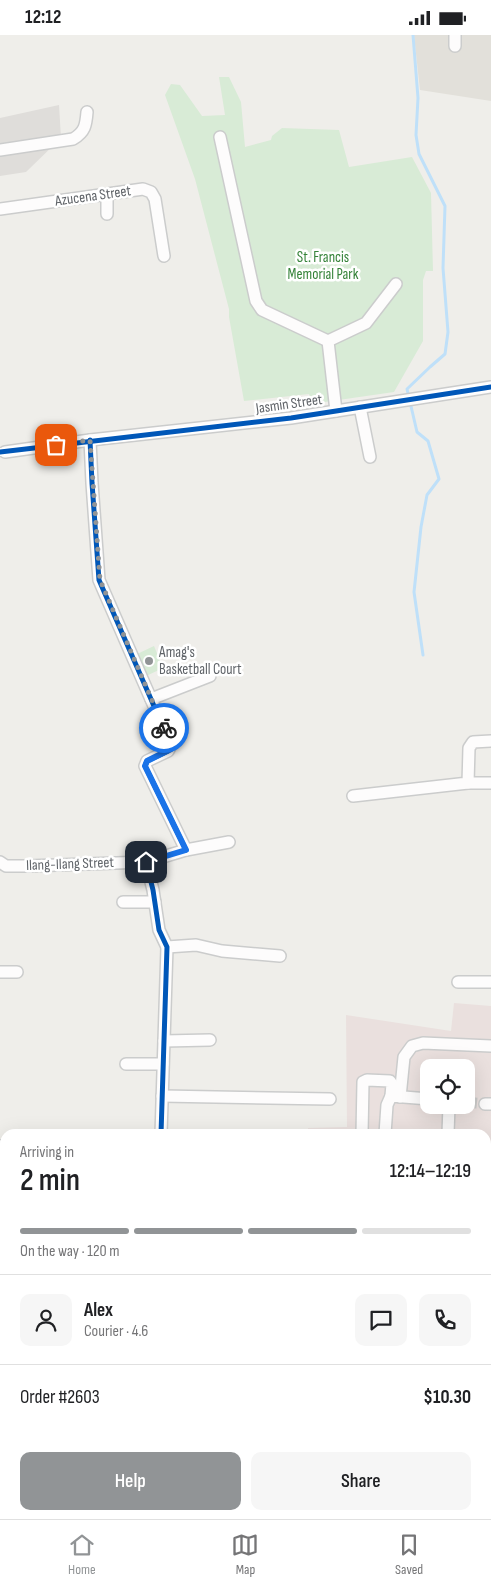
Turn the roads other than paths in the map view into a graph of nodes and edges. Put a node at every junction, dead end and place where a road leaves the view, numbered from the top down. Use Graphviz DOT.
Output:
graph roads {
  1 [pos="87,112"];
  2 [pos="220,137"];
  3 [pos="0,151"];
  4 [pos="107,194"];
  5 [pos="0,209"];
  6 [pos="107,214"];
  7 [pos="164,256"];
  8 [pos="396,284"];
  9 [pos="328,341"];
  10 [pos="491,387"];
  11 [pos="360,407"];
  12 [pos="336,411"];
  13 [pos="90,440"];
  14 [pos="5,452"];
  15 [pos="370,457"];
  16 [pos="210,676"];
  17 [pos="151,699"];
  18 [pos="491,741"];
  19 [pos="468,783"];
  20 [pos="491,783"];
  21 [pos="353,796"];
  22 [pos="229,842"];
  23 [pos="186,850"];
  24 [pos="0,862"];
  25 [pos="146,862"];
  26 [pos="155,901"];
  27 [pos="124,902"];
  28 [pos="167,947"];
  29 [pos="280,956"];
  30 [pos="0,972"];
  31 [pos="17,972"];
  32 [pos="458,982"];
  33 [pos="491,982"];
  34 [pos="210,1040"];
  35 [pos="164,1041"];
  36 [pos="491,1046"];
  37 [pos="126,1064"];
  38 [pos="163,1064"];
  39 [pos="162,1096"];
  40 [pos="396,1096"];
  41 [pos="420,1098"];
  42 [pos="330,1099"];
  43 [pos="449,1114"];
  44 [pos="161,1129"];
  45 [pos="362,1129"];
  46 [pos="385,1129"];
  47 [pos="448,1129"];
  1 -- 3 [label="street"];
  2 -- 9 [label="street"];
  4 -- 5 [label="street, Azucena Street"];
  4 -- 6 [label="street"];
  4 -- 7 [label="street, Azucena Street"];
  8 -- 9 [label="street"];
  9 -- 12 [label="street"];
  10 -- 11 [label="street, Jasmin Street"];
  11 -- 12 [label="street, Jasmin Street"];
  11 -- 15 [label="street"];
  12 -- 13 [label="street, Jasmin Street"];
  13 -- 14 [label="street, Jasmin Street"];
  13 -- 17 [label="street"];
  16 -- 17 [label="street"];
  17 -- 23 [label="street"];
  18 -- 19 [label="street"];
  19 -- 20 [label="street"];
  19 -- 21 [label="street"];
  22 -- 23 [label="street, Ilang-Ilang Street"];
  23 -- 25 [label="street, Ilang-Ilang Street"];
  24 -- 25 [label="street, Ilang-Ilang Street"];
  25 -- 26 [label="street"];
  26 -- 27 [label="street"];
  26 -- 28 [label="street"];
  28 -- 29 [label="street"];
  28 -- 35 [label="street"];
  30 -- 31 [label="street"];
  32 -- 33 [label="street"];
  34 -- 35 [label="street"];
  35 -- 38 [label="street"];
  36 -- 40 [label="street"];
  37 -- 38 [label="street"];
  38 -- 39 [label="street"];
  39 -- 42 [label="street"];
  39 -- 44 [label="street"];
  40 -- 41 [label="street"];
  40 -- 45 [label="street"];
  40 -- 46 [label="street"];
  43 -- 47 [label="street"];
}
